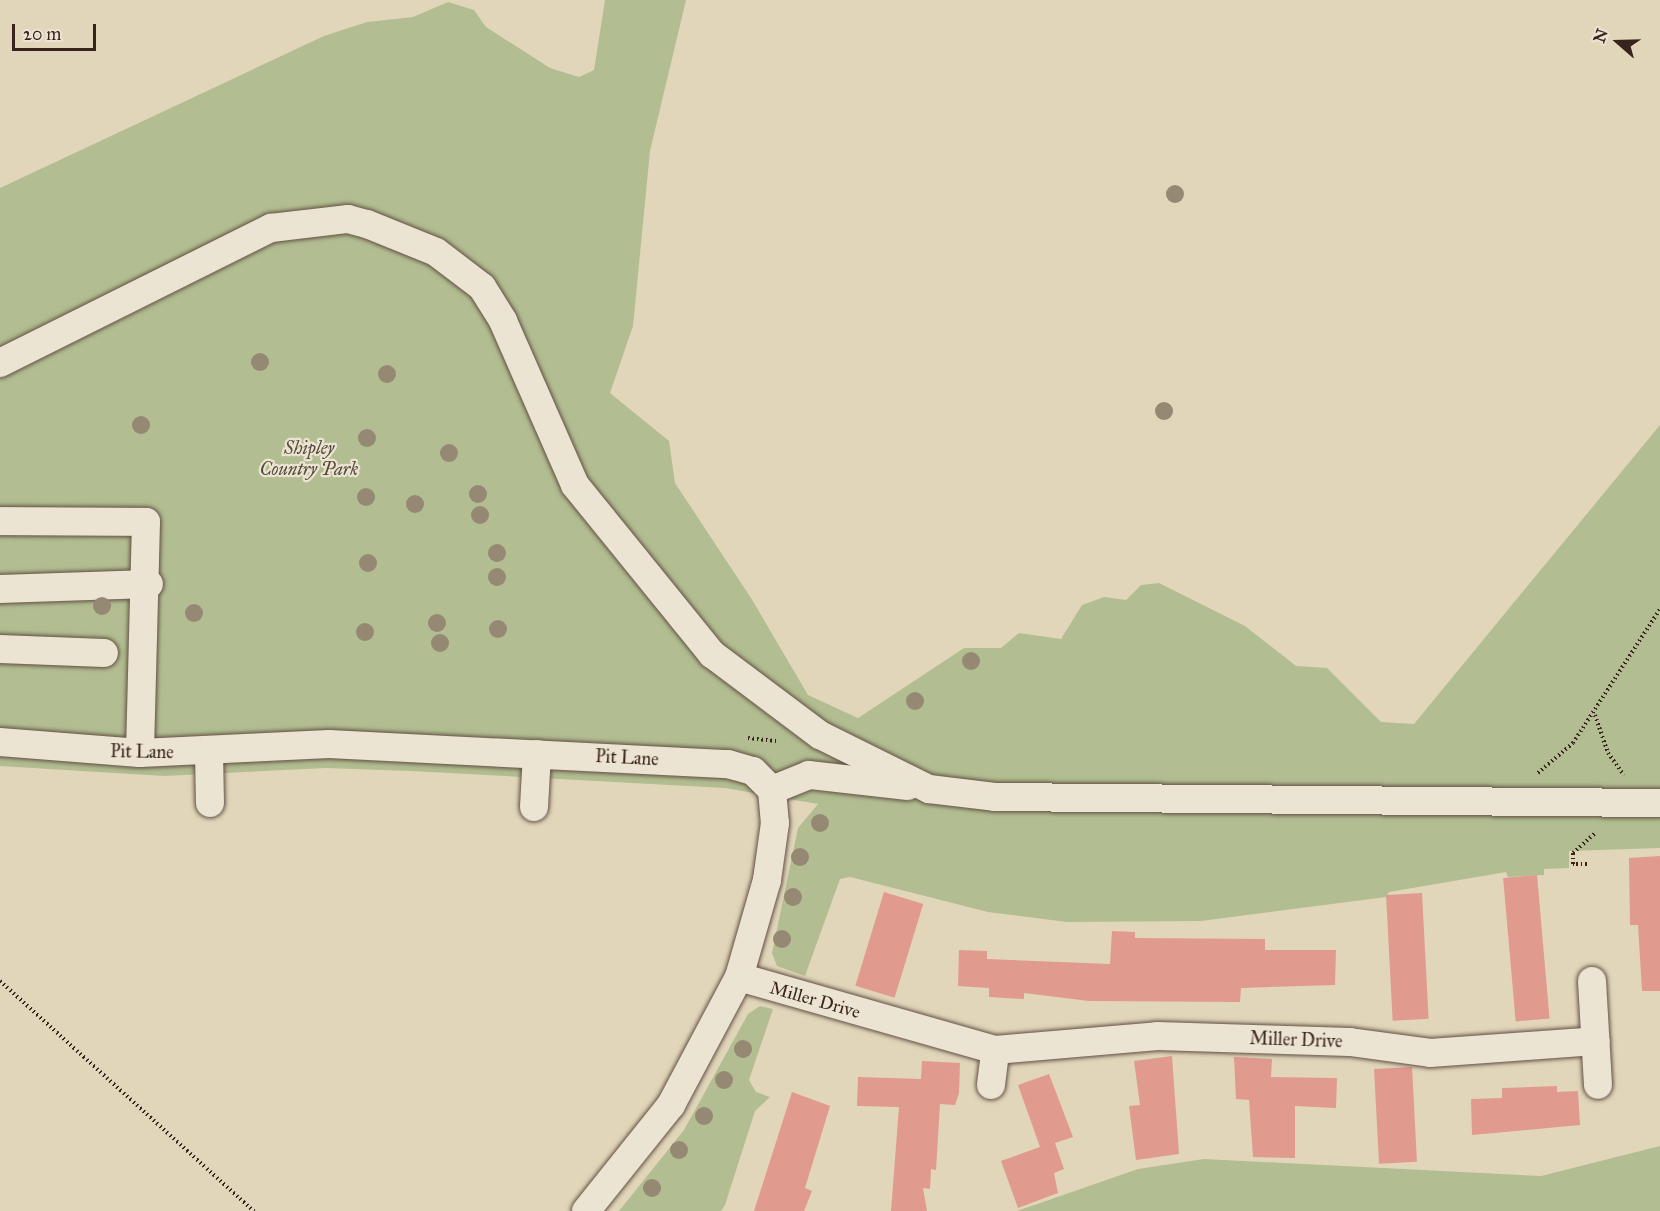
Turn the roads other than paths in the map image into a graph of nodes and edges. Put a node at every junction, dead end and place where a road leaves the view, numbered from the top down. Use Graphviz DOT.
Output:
graph roads {
  1 [pos="0,363"];
  2 [pos="0,521"];
  3 [pos="149,584"];
  4 [pos="0,589"];
  5 [pos="0,649"];
  6 [pos="104,653"];
  7 [pos="0,742"];
  8 [pos="209,752"];
  9 [pos="140,753"];
  10 [pos="537,754"];
  11 [pos="929,789"];
  12 [pos="772,790"];
  13 [pos="210,803"];
  14 [pos="1660,803"];
  15 [pos="534,807"];
  16 [pos="740,977"];
  17 [pos="1592,981"];
  18 [pos="1596,1041"];
  19 [pos="995,1050"];
  20 [pos="991,1085"];
  21 [pos="1598,1085"];
  22 [pos="586,1211"];
  1 -- 11 [label="street"];
  2 -- 3 [label="street"];
  3 -- 4 [label="street"];
  3 -- 9 [label="street"];
  5 -- 6 [label="street"];
  7 -- 9 [label="street, Pit Lane"];
  8 -- 9 [label="street, Pit Lane"];
  8 -- 10 [label="street, Pit Lane"];
  8 -- 13 [label="street"];
  10 -- 12 [label="street, Pit Lane"];
  10 -- 15 [label="street"];
  11 -- 12 [label="street"];
  11 -- 14 [label="street"];
  12 -- 16 [label="street"];
  16 -- 19 [label="street, Miller Drive"];
  16 -- 22 [label="street"];
  17 -- 18 [label="street"];
  18 -- 19 [label="street, Miller Drive"];
  18 -- 21 [label="street"];
  19 -- 20 [label="street"];
}
